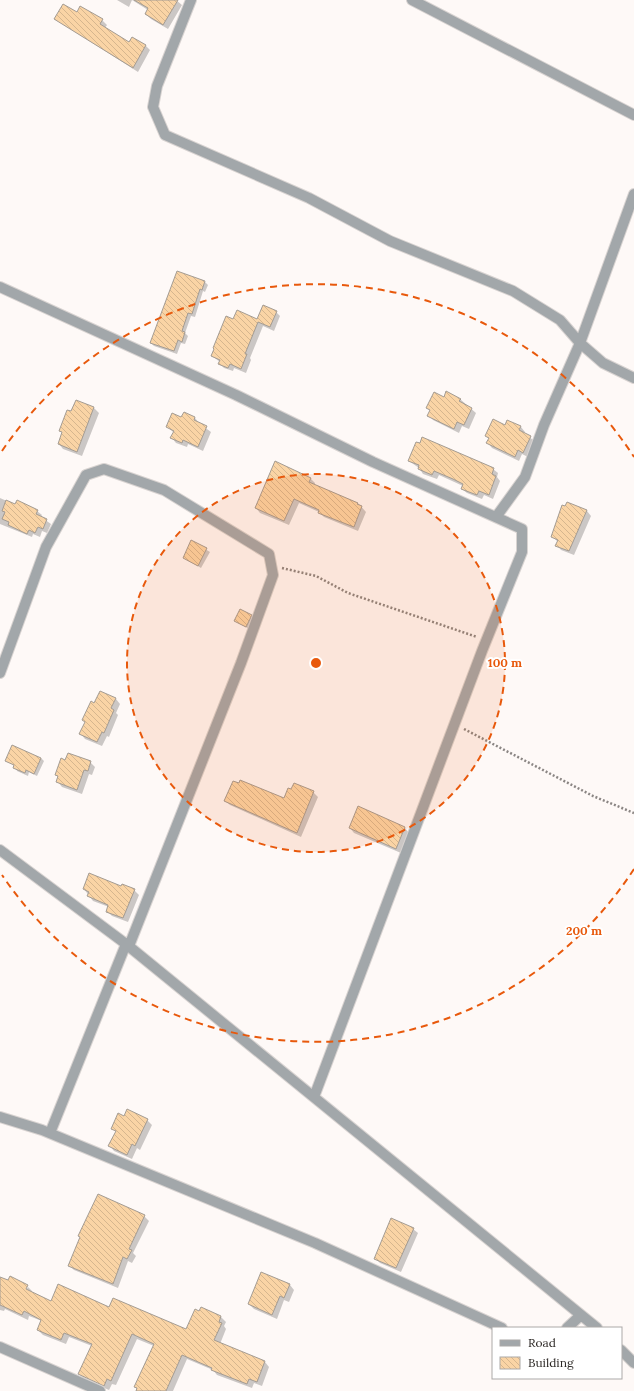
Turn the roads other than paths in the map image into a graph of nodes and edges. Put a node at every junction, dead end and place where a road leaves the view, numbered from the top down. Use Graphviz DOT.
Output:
graph roads {
  1 [pos="191,0"];
  2 [pos="412,0"];
  3 [pos="634,115"];
  4 [pos="634,194"];
  5 [pos="0,287"];
  6 [pos="580,342"];
  7 [pos="634,378"];
  8 [pos="496,517"];
  9 [pos="0,673"];
  10 [pos="0,850"];
  11 [pos="128,945"];
  12 [pos="314,1097"];
  13 [pos="0,1117"];
  14 [pos="50,1133"];
  15 [pos="581,1315"];
  16 [pos="500,1327"];
  17 [pos="568,1327"];
  18 [pos="597,1327"];
  19 [pos="0,1347"];
  20 [pos="622,1351"];
  21 [pos="634,1363"];
  22 [pos="78,1386"];
  23 [pos="100,1391"];
  1 -- 6 [label="street"];
  2 -- 3 [label="street"];
  4 -- 6 [label="street"];
  5 -- 8 [label="street"];
  6 -- 7 [label="street"];
  6 -- 8 [label="street"];
  8 -- 12 [label="street"];
  9 -- 11 [label="street"];
  10 -- 11 [label="street"];
  11 -- 12 [label="street"];
  11 -- 14 [label="street"];
  12 -- 15 [label="street"];
  13 -- 14 [label="street"];
  14 -- 16 [label="street"];
  15 -- 17 [label="street"];
  15 -- 18 [label="street"];
  19 -- 22 [label="street"];
  20 -- 21 [label="street"];
  22 -- 23 [label="street"];
}
